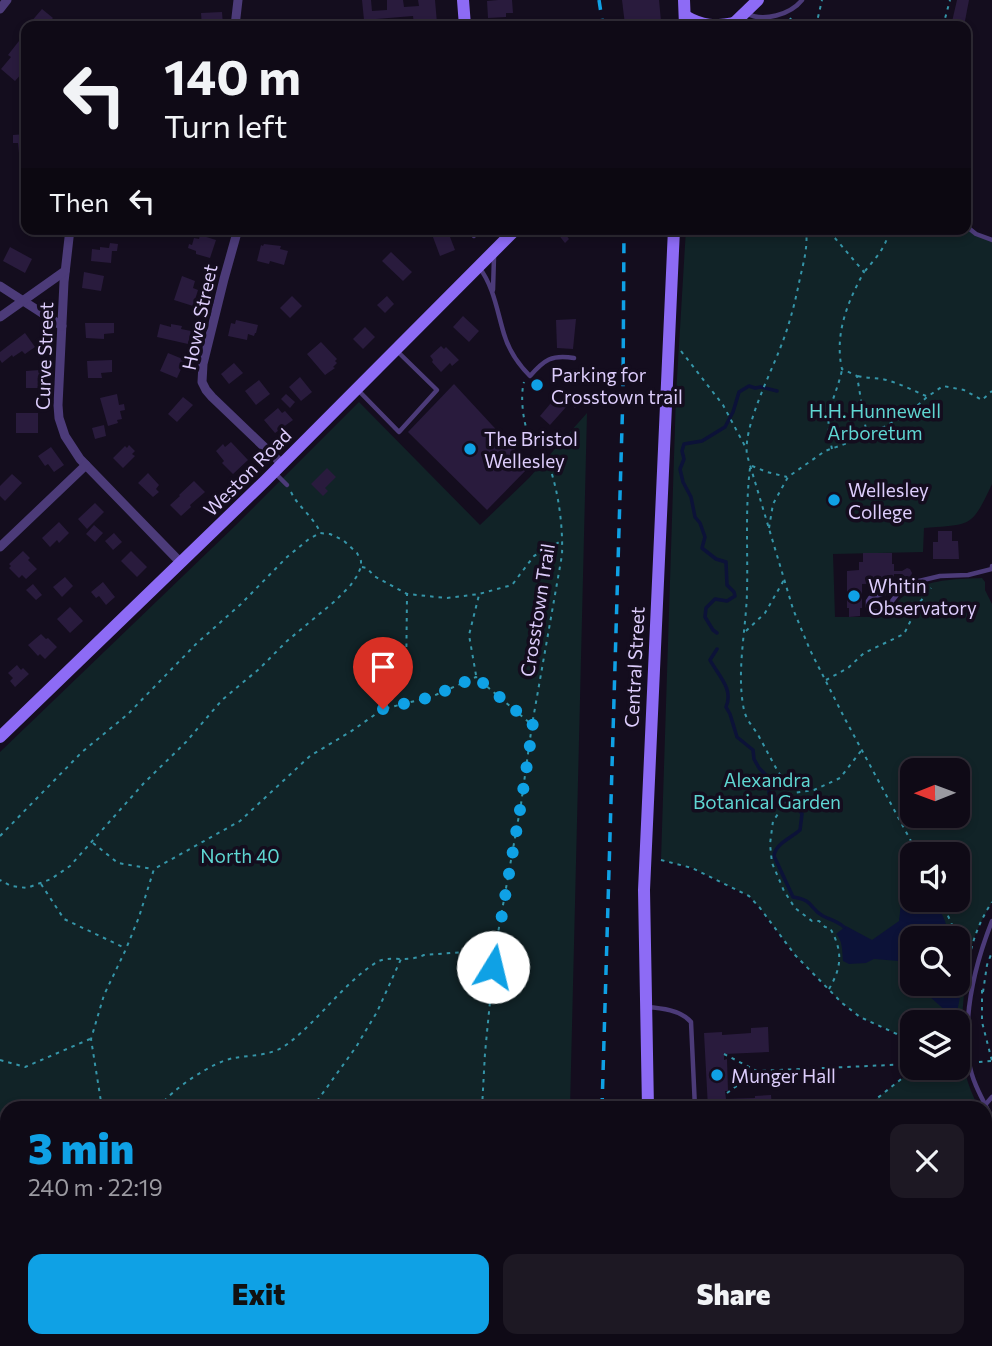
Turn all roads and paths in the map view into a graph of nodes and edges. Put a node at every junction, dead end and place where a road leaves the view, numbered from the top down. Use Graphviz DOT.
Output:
graph roads {
  1 [pos="8,0"];
  2 [pos="238,0"];
  3 [pos="463,0"];
  4 [pos="684,0"];
  5 [pos="758,0"];
  6 [pos="802,0"];
  7 [pos="822,0"];
  8 [pos="950,0"];
  9 [pos="0,9"];
  10 [pos="745,13"];
  11 [pos="236,21"];
  12 [pos="465,21"];
  13 [pos="685,21"];
  14 [pos="736,21"];
  15 [pos="817,21"];
  16 [pos="944,21"];
  17 [pos="971,230"];
  18 [pos="69,235"];
  19 [pos="236,235"];
  20 [pos="510,235"];
  21 [pos="674,235"];
  22 [pos="806,235"];
  23 [pos="832,235"];
  24 [pos="889,235"];
  25 [pos="992,240"];
  26 [pos="493,253"];
  27 [pos="479,267"];
  28 [pos="65,271"];
  29 [pos="864,272"];
  30 [pos="0,286"];
  31 [pos="493,294"];
  32 [pos="22,301"];
  33 [pos="0,317"];
  34 [pos="62,326"];
  35 [pos="680,349"];
  36 [pos="396,350"];
  37 [pos="574,358"];
  38 [pos="842,369"];
  39 [pos="530,376"];
  40 [pos="857,376"];
  41 [pos="357,389"];
  42 [pos="992,391"];
  43 [pos="927,397"];
  44 [pos="867,436"];
  45 [pos="746,449"];
  46 [pos="832,449"];
  47 [pos="86,465"];
  48 [pos="750,465"];
  49 [pos="278,468"];
  50 [pos="788,477"];
  51 [pos="287,485"];
  52 [pos="768,531"];
  53 [pos="320,533"];
  54 [pos="563,540"];
  55 [pos="0,547"];
  56 [pos="181,563"];
  57 [pos="361,567"];
  58 [pos="992,568"];
  59 [pos="940,576"];
  60 [pos="784,580"];
  61 [pos="903,587"];
  62 [pos="407,594"];
  63 [pos="479,594"];
  64 [pos="745,632"];
  65 [pos="476,677"];
  66 [pos="825,680"];
  67 [pos="383,709"];
  68 [pos="533,725"];
  69 [pos="0,737"];
  70 [pos="862,750"];
  71 [pos="793,793"];
  72 [pos="0,836"];
  73 [pos="92,842"];
  74 [pos="912,842"];
  75 [pos="660,860"];
  76 [pos="154,869"];
  77 [pos="0,880"];
  78 [pos="41,884"];
  79 [pos="992,921"];
  80 [pos="126,949"];
  81 [pos="495,950"];
  82 [pos="992,952"];
  83 [pos="401,960"];
  84 [pos="829,989"];
  85 [pos="983,992"];
  86 [pos="645,1006"];
  87 [pos="900,1035"];
  88 [pos="91,1039"];
  89 [pos="724,1054"];
  90 [pos="0,1060"];
  91 [pos="900,1065"];
  92 [pos="757,1072"];
  93 [pos="900,1080"];
  94 [pos="727,1093"];
  95 [pos="101,1101"];
  96 [pos="164,1101"];
  97 [pos="317,1101"];
  98 [pos="482,1101"];
  99 [pos="648,1101"];
  100 [pos="695,1101"];
  101 [pos="874,1101"];
  102 [pos="983,1101"];
  1 -- 9 [label="street"];
  2 -- 11 [label="street"];
  3 -- 12 [label="main road"];
  4 -- 13 [label="main road"];
  5 -- 10 [label="main road"];
  6 -- 10 [label="lane"];
  7 -- 15 [label="path"];
  8 -- 16 [label="path"];
  10 -- 14 [label="main road"];
  17 -- 25 [label="lane"];
  18 -- 28 [label="street, Curve Street"];
  19 -- 49 [label="street, Howe Street"];
  20 -- 26 [label="main road, Weston Road"];
  21 -- 86 [label="main road, Central Street"];
  22 -- 45 [label="path"];
  23 -- 29 [label="path"];
  24 -- 29 [label="path"];
  26 -- 27 [label="main road, Weston Road"];
  26 -- 31 [label="lane"];
  27 -- 31 [label="lane"];
  27 -- 36 [label="main road, Weston Road"];
  28 -- 32 [label="street"];
  28 -- 34 [label="street, Curve Street"];
  29 -- 38 [label="path"];
  30 -- 32 [label="street"];
  31 -- 39 [label="lane"];
  32 -- 33 [label="street"];
  32 -- 34 [label="street"];
  34 -- 47 [label="street, Curve Street"];
  35 -- 45 [label="path"];
  36 -- 41 [label="main road, Weston Road"];
  36 -- 41 [label="lane"];
  37 -- 39 [label="lane"];
  38 -- 40 [label="path"];
  38 -- 46 [label="path"];
  39 -- 54 [label="path, Crosstown Trail"];
  40 -- 43 [label="path"];
  40 -- 44 [label="path"];
  41 -- 49 [label="main road, Weston Road"];
  42 -- 43 [label="path"];
  43 -- 44 [label="path"];
  44 -- 46 [label="path"];
  45 -- 48 [label="path"];
  46 -- 50 [label="path"];
  47 -- 55 [label="street"];
  47 -- 56 [label="street, Curve Street"];
  48 -- 50 [label="path"];
  48 -- 52 [label="path"];
  48 -- 64 [label="path"];
  49 -- 51 [label="lane"];
  49 -- 56 [label="main road, Weston Road"];
  50 -- 52 [label="path"];
  51 -- 53 [label="path"];
  52 -- 60 [label="path"];
  53 -- 57 [label="path"];
  53 -- 72 [label="path"];
  54 -- 63 [label="path"];
  54 -- 68 [label="path, Crosstown Trail"];
  56 -- 69 [label="main road, Weston Road"];
  57 -- 62 [label="path"];
  57 -- 73 [label="path"];
  58 -- 59 [label="lane"];
  59 -- 61 [label="lane"];
  59 -- 66 [label="path"];
  60 -- 64 [label="path"];
  60 -- 66 [label="path"];
  61 -- 61 [label="lane"];
  62 -- 63 [label="path"];
  62 -- 67 [label="path"];
  63 -- 65 [label="path"];
  64 -- 71 [label="path"];
  65 -- 67 [label="path"];
  65 -- 68 [label="path"];
  66 -- 70 [label="path"];
  67 -- 76 [label="path"];
  68 -- 81 [label="path, Crosstown Trail"];
  70 -- 71 [label="path"];
  70 -- 74 [label="path"];
  71 -- 84 [label="path"];
  73 -- 76 [label="path"];
  73 -- 78 [label="path"];
  75 -- 84 [label="path"];
  76 -- 80 [label="path"];
  77 -- 78 [label="path"];
  78 -- 80 [label="path"];
  79 -- 102 [label="lane"];
  80 -- 88 [label="path"];
  81 -- 83 [label="path"];
  81 -- 98 [label="path, Crosstown Trail"];
  82 -- 85 [label="path"];
  83 -- 96 [label="path"];
  83 -- 97 [label="path"];
  84 -- 87 [label="path"];
  86 -- 99 [label="main road, Central Street"];
  86 -- 100 [label="lane"];
  88 -- 90 [label="path"];
  88 -- 95 [label="path"];
  89 -- 92 [label="path"];
  91 -- 92 [label="path"];
  92 -- 94 [label="path"];
  93 -- 101 [label="path"];
}
